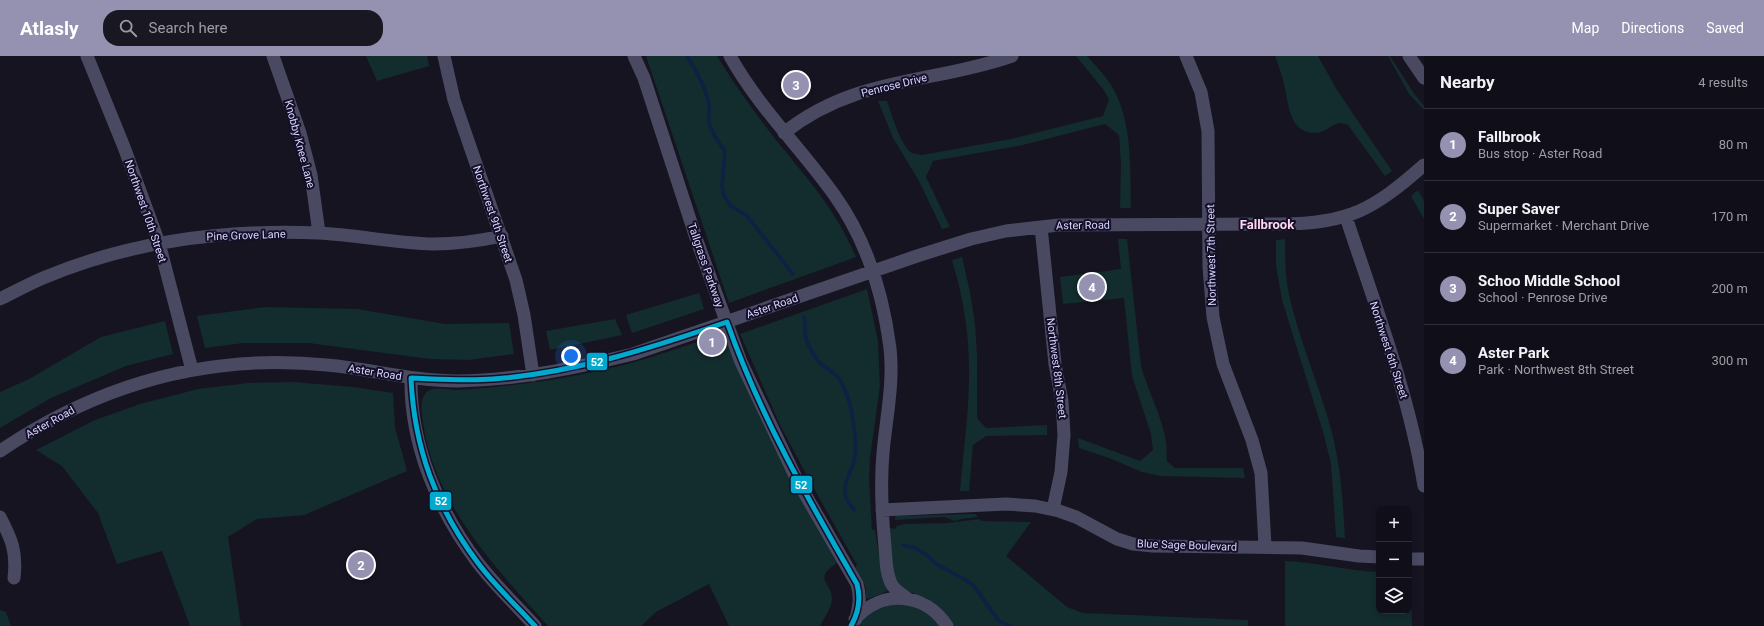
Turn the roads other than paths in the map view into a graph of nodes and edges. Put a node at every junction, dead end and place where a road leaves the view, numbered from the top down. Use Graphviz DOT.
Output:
graph roads {
  1 [pos="87,56"];
  2 [pos="273,56"];
  3 [pos="444,56"];
  4 [pos="634,56"];
  5 [pos="730,56"];
  6 [pos="1012,56"];
  7 [pos="1186,56"];
  8 [pos="1409,56"];
  9 [pos="1424,78"];
  10 [pos="784,133"];
  11 [pos="1424,165"];
  12 [pos="1346,217"];
  13 [pos="1210,225"];
  14 [pos="1041,227"];
  15 [pos="319,233"];
  16 [pos="502,236"];
  17 [pos="159,243"];
  18 [pos="872,271"];
  19 [pos="0,299"];
  20 [pos="727,322"];
  21 [pos="192,370"];
  22 [pos="533,375"];
  23 [pos="411,378"];
  24 [pos="1419,435"];
  25 [pos="0,451"];
  26 [pos="1424,486"];
  27 [pos="1053,509"];
  28 [pos="882,510"];
  29 [pos="0,517"];
  30 [pos="1265,546"];
  31 [pos="1376,557"];
  32 [pos="1412,559"];
  33 [pos="1424,560"];
  34 [pos="14,578"];
  35 [pos="908,599"];
  36 [pos="853,622"];
  37 [pos="535,626"];
  38 [pos="947,626"];
  1 -- 17 [label="street, Northwest 10th Street"];
  2 -- 15 [label="street, Knobby Knee Lane"];
  3 -- 16 [label="street, Northwest 9th Street"];
  4 -- 20 [label="street, Tallgrass Parkway"];
  5 -- 10 [label="street"];
  6 -- 10 [label="street, Penrose Drive"];
  7 -- 13 [label="street, Northwest 7th Street"];
  8 -- 9 [label="street"];
  10 -- 18 [label="street"];
  11 -- 12 [label="street, Aster Road"];
  12 -- 13 [label="street, Aster Road"];
  12 -- 24 [label="street, Northwest 6th Street"];
  13 -- 14 [label="street, Aster Road"];
  13 -- 30 [label="street, Northwest 7th Street"];
  14 -- 18 [label="street, Aster Road"];
  14 -- 27 [label="street, Northwest 8th Street"];
  15 -- 16 [label="street, Pine Grove Lane"];
  15 -- 17 [label="street, Pine Grove Lane"];
  16 -- 22 [label="street, Northwest 9th Street"];
  17 -- 19 [label="street, Pine Grove Lane"];
  17 -- 21 [label="street, Northwest 10th Street"];
  18 -- 20 [label="street, Aster Road"];
  18 -- 28 [label="street"];
  20 -- 22 [label="street, Aster Road"];
  20 -- 36 [label="street, Tallgrass Parkway"];
  21 -- 23 [label="street, Aster Road"];
  21 -- 25 [label="street, Aster Road"];
  22 -- 23 [label="street, Aster Road"];
  23 -- 37 [label="street"];
  24 -- 26 [label="street, Northwest 6th Street"];
  27 -- 28 [label="street, Blue Sage Boulevard"];
  27 -- 30 [label="street, Blue Sage Boulevard"];
  28 -- 35 [label="street"];
  29 -- 34 [label="street"];
  30 -- 31 [label="street, Blue Sage Boulevard"];
  32 -- 33 [label="street"];
  35 -- 36 [label="street"];
  35 -- 38 [label="street"];
}
